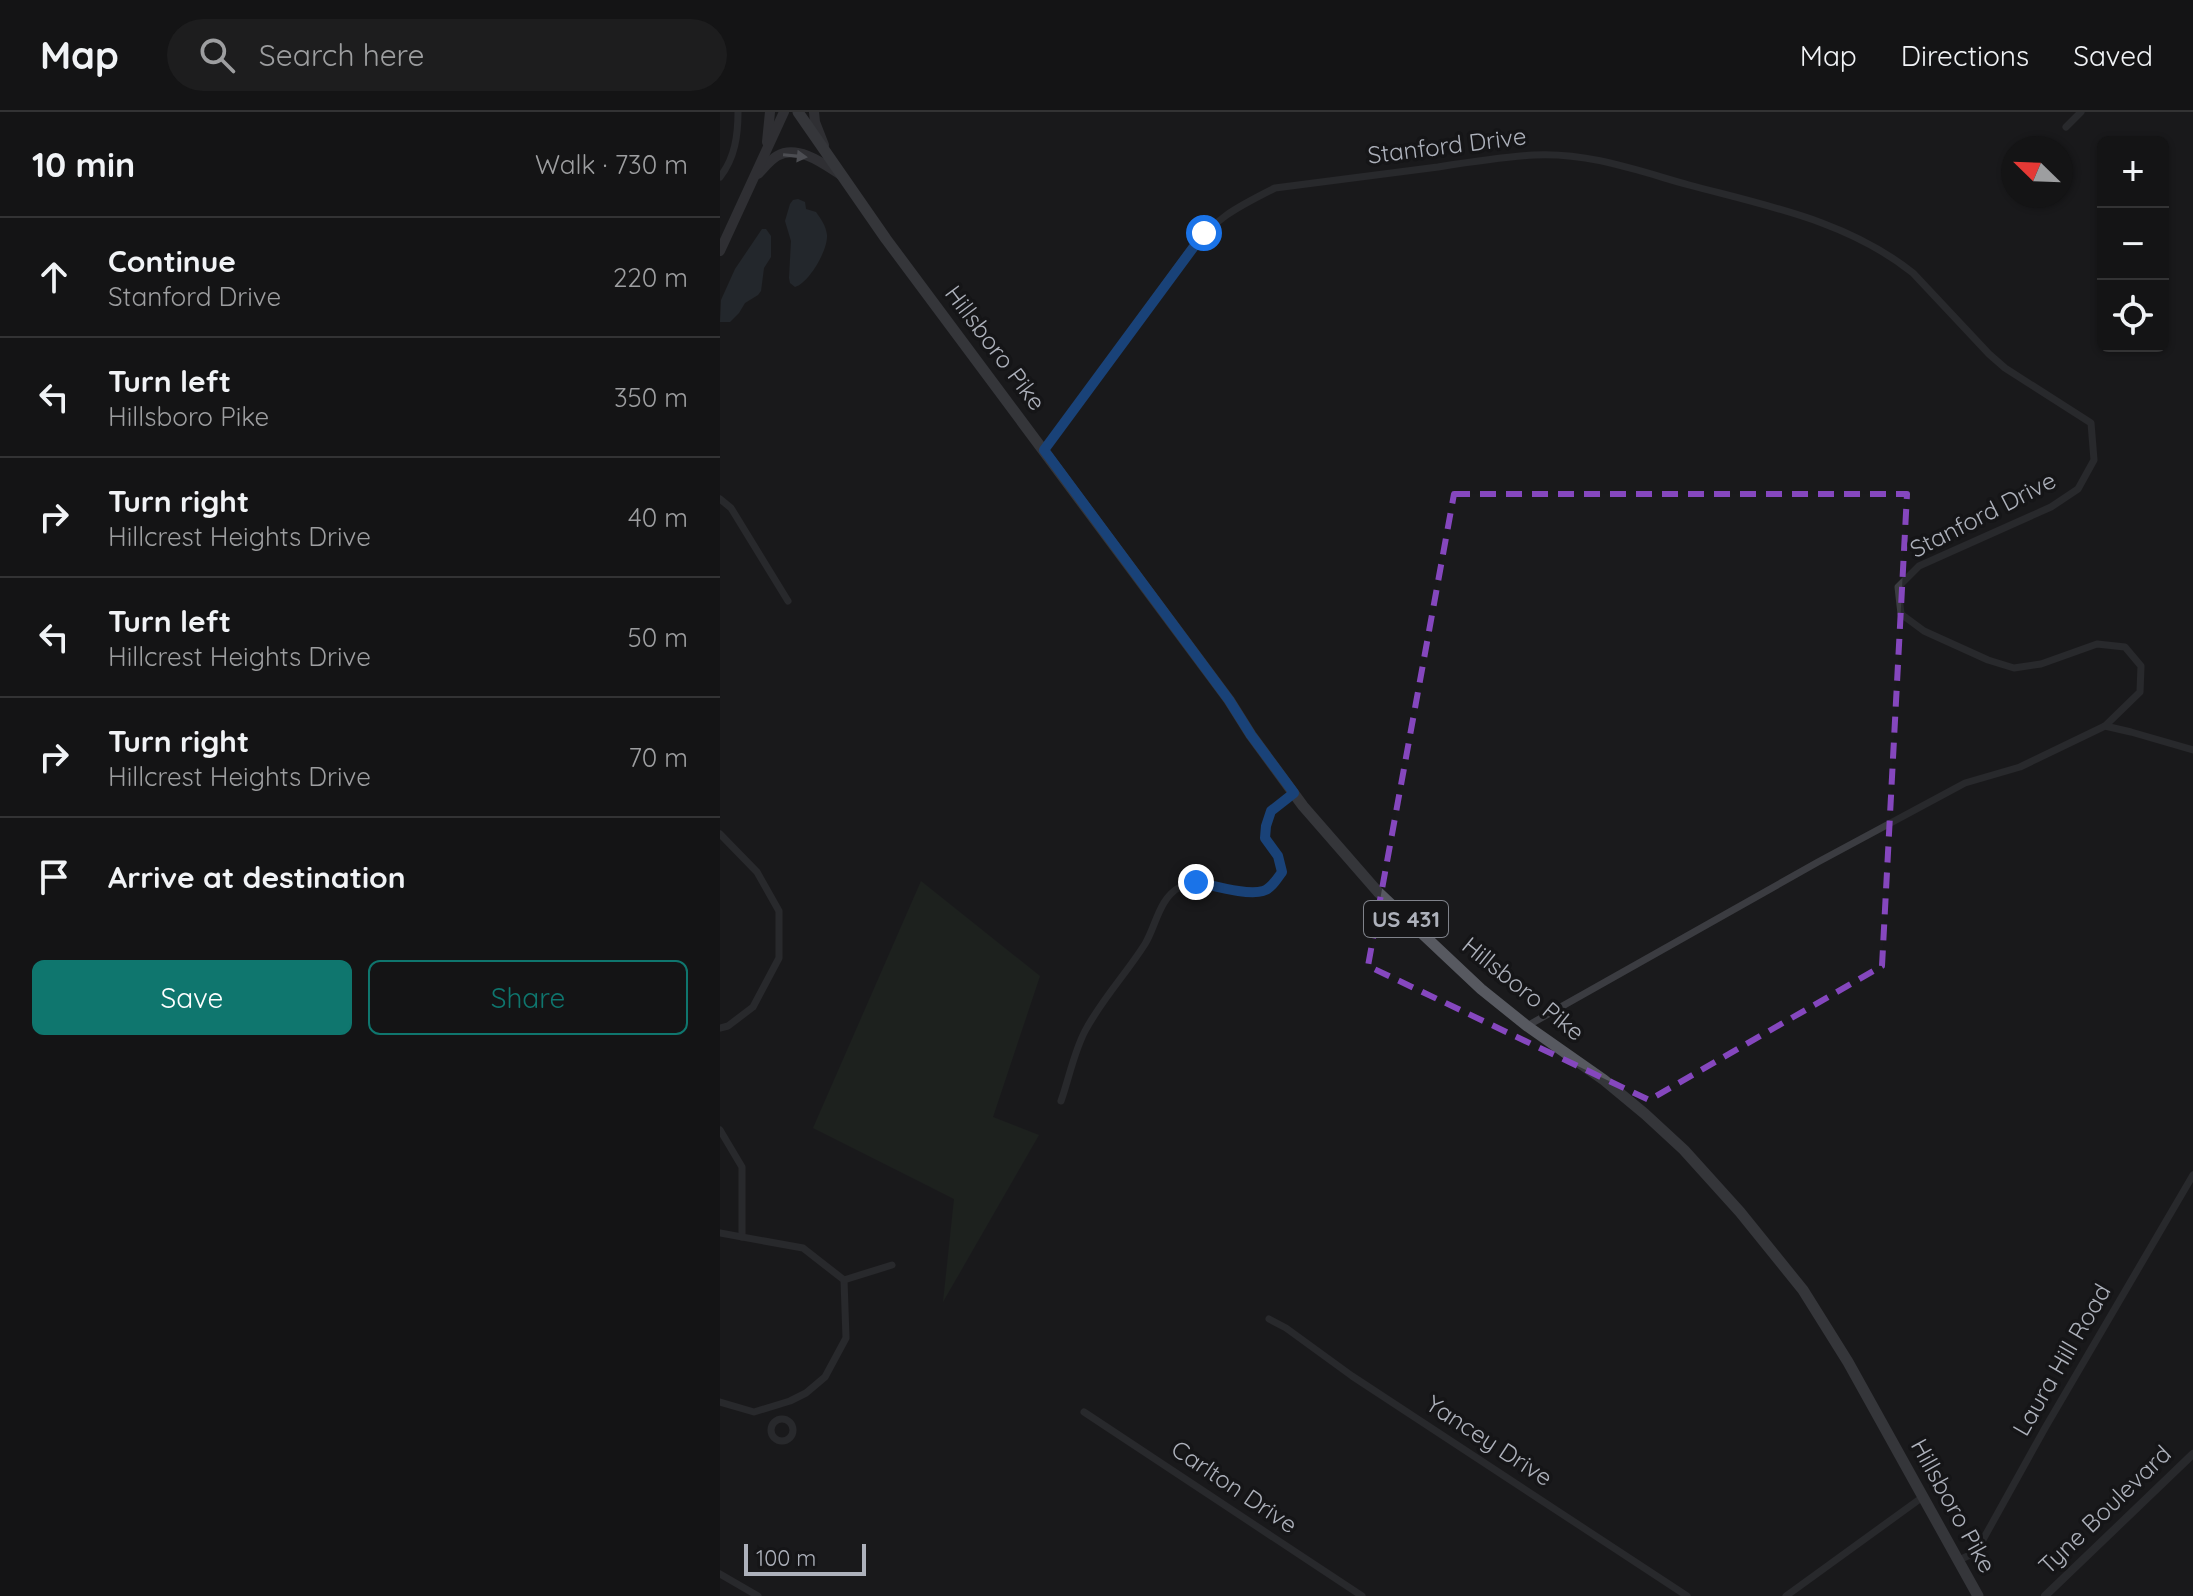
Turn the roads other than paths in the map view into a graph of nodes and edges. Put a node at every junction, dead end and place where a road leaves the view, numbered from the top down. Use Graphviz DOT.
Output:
graph roads {
  1 [pos="738,112"];
  2 [pos="770,112"];
  3 [pos="784,112"];
  4 [pos="798,112"];
  5 [pos="814,112"];
  6 [pos="2081,112"];
  7 [pos="2066,127"];
  8 [pos="766,151"];
  9 [pos="827,155"];
  10 [pos="842,175"];
  11 [pos="720,177"];
  12 [pos="754,178"];
  13 [pos="720,251"];
  14 [pos="1044,450"];
  15 [pos="720,499"];
  16 [pos="788,601"];
  17 [pos="2105,726"];
  18 [pos="2193,750"];
  19 [pos="1294,793"];
  20 [pos="720,834"];
  21 [pos="1527,1026"];
  22 [pos="720,1028"];
  23 [pos="1061,1101"];
  24 [pos="720,1130"];
  25 [pos="2193,1175"];
  26 [pos="720,1233"];
  27 [pos="742,1237"];
  28 [pos="892,1265"];
  29 [pos="844,1280"];
  30 [pos="1269,1319"];
  31 [pos="720,1402"];
  32 [pos="776,1406"];
  33 [pos="1084,1412"];
  34 [pos="779,1420"];
  35 [pos="2193,1454"];
  36 [pos="1924,1496"];
  37 [pos="1959,1560"];
  38 [pos="720,1574"];
  39 [pos="758,1596"];
  40 [pos="1362,1596"];
  41 [pos="1687,1596"];
  42 [pos="1786,1596"];
  43 [pos="1978,1596"];
  44 [pos="2045,1596"];
  1 -- 11 [label="street"];
  2 -- 8 [label="main road"];
  3 -- 8 [label="main road"];
  4 -- 9 [label="main road, Hillsboro Pike / US 431"];
  5 -- 9 [label="main road"];
  6 -- 7 [label="street"];
  8 -- 12 [label="main road"];
  9 -- 10 [label="main road, Hillsboro Pike / US 431"];
  12 -- 10 [label="main road, one-way"];
  10 -- 14 [label="main road, Hillsboro Pike / US 431"];
  12 -- 13 [label="main road"];
  14 -- 17 [label="street, Stanford Drive"];
  14 -- 19 [label="main road, Hillsboro Pike / US 431"];
  15 -- 16 [label="street"];
  17 -- 18 [label="street"];
  17 -- 21 [label="street, Stanford Drive"];
  19 -- 21 [label="main road, Hillsboro Pike / US 431"];
  19 -- 23 [label="street"];
  20 -- 22 [label="street"];
  21 -- 36 [label="main road, Hillsboro Pike / US 431"];
  24 -- 27 [label="street"];
  25 -- 37 [label="street, Laura Hill Road"];
  26 -- 27 [label="street"];
  27 -- 29 [label="street"];
  28 -- 29 [label="street"];
  29 -- 32 [label="street"];
  30 -- 41 [label="street, Yancey Drive"];
  31 -- 32 [label="street"];
  32 -- 34 [label="street"];
  33 -- 40 [label="street, Carlton Drive"];
  35 -- 44 [label="street, Tyne Boulevard"];
  36 -- 37 [label="main road, Hillsboro Pike / US 431"];
  36 -- 42 [label="street"];
  37 -- 43 [label="main road, Hillsboro Pike / US 431"];
  38 -- 39 [label="street"];
}
